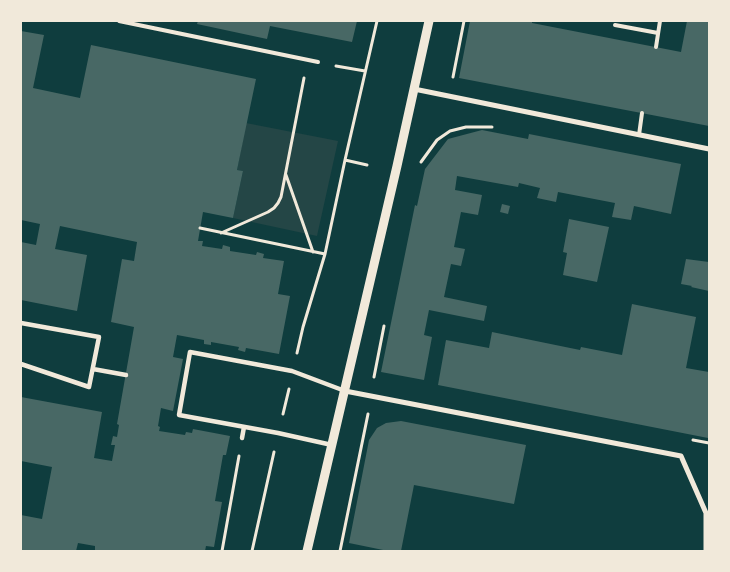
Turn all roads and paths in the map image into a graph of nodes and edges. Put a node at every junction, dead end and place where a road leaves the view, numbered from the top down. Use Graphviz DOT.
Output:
graph roads {
  1 [pos="119,21"];
  2 [pos="376,21"];
  3 [pos="428,21"];
  4 [pos="660,21"];
  5 [pos="615,25"];
  6 [pos="658,33"];
  7 [pos="656,47"];
  8 [pos="308,60"];
  9 [pos="318,62"];
  10 [pos="365,72"];
  11 [pos="414,89"];
  12 [pos="642,113"];
  13 [pos="494,126"];
  14 [pos="638,135"];
  15 [pos="709,149"];
  16 [pos="345,160"];
  17 [pos="368,164"];
  18 [pos="420,166"];
  19 [pos="285,174"];
  20 [pos="200,228"];
  21 [pos="221,233"];
  22 [pos="313,252"];
  23 [pos="325,254"];
  24 [pos="21,322"];
  25 [pos="21,364"];
  26 [pos="93,369"];
  27 [pos="292,371"];
  28 [pos="126,375"];
  29 [pos="178,385"];
  30 [pos="184,386"];
  31 [pos="345,391"];
  32 [pos="369,409"];
  33 [pos="244,427"];
  34 [pos="278,433"];
  35 [pos="242,438"];
  36 [pos="332,445"];
  37 [pos="222,551"];
  38 [pos="252,551"];
  39 [pos="307,551"];
  40 [pos="340,551"];
  41 [pos="706,551"];
  1 -- 8 [label="lane"];
  2 -- 10 [label="path"];
  3 -- 11 [label="street"];
  4 -- 6 [label="lane"];
  5 -- 6 [label="lane"];
  6 -- 7 [label="lane"];
  8 -- 9 [label="lane"];
  8 -- 19 [label="path"];
  9 -- 10 [label="path"];
  10 -- 16 [label="path"];
  11 -- 14 [label="street"];
  11 -- 31 [label="street"];
  12 -- 14 [label="lane"];
  13 -- 18 [label="path"];
  14 -- 15 [label="street"];
  16 -- 17 [label="path"];
  16 -- 23 [label="path"];
  19 -- 21 [label="path"];
  19 -- 22 [label="path"];
  20 -- 21 [label="path"];
  21 -- 22 [label="path"];
  22 -- 23 [label="path"];
  23 -- 27 [label="path"];
  24 -- 26 [label="street"];
  25 -- 26 [label="street"];
  26 -- 28 [label="street"];
  27 -- 30 [label="street"];
  27 -- 31 [label="street"];
  27 -- 34 [label="path"];
  29 -- 30 [label="street"];
  30 -- 33 [label="street"];
  31 -- 36 [label="street"];
  31 -- 41 [label="street"];
  32 -- 40 [label="path"];
  33 -- 34 [label="street"];
  33 -- 35 [label="street"];
  34 -- 36 [label="street"];
  34 -- 38 [label="path"];
  35 -- 37 [label="path"];
  36 -- 39 [label="street"];
}
